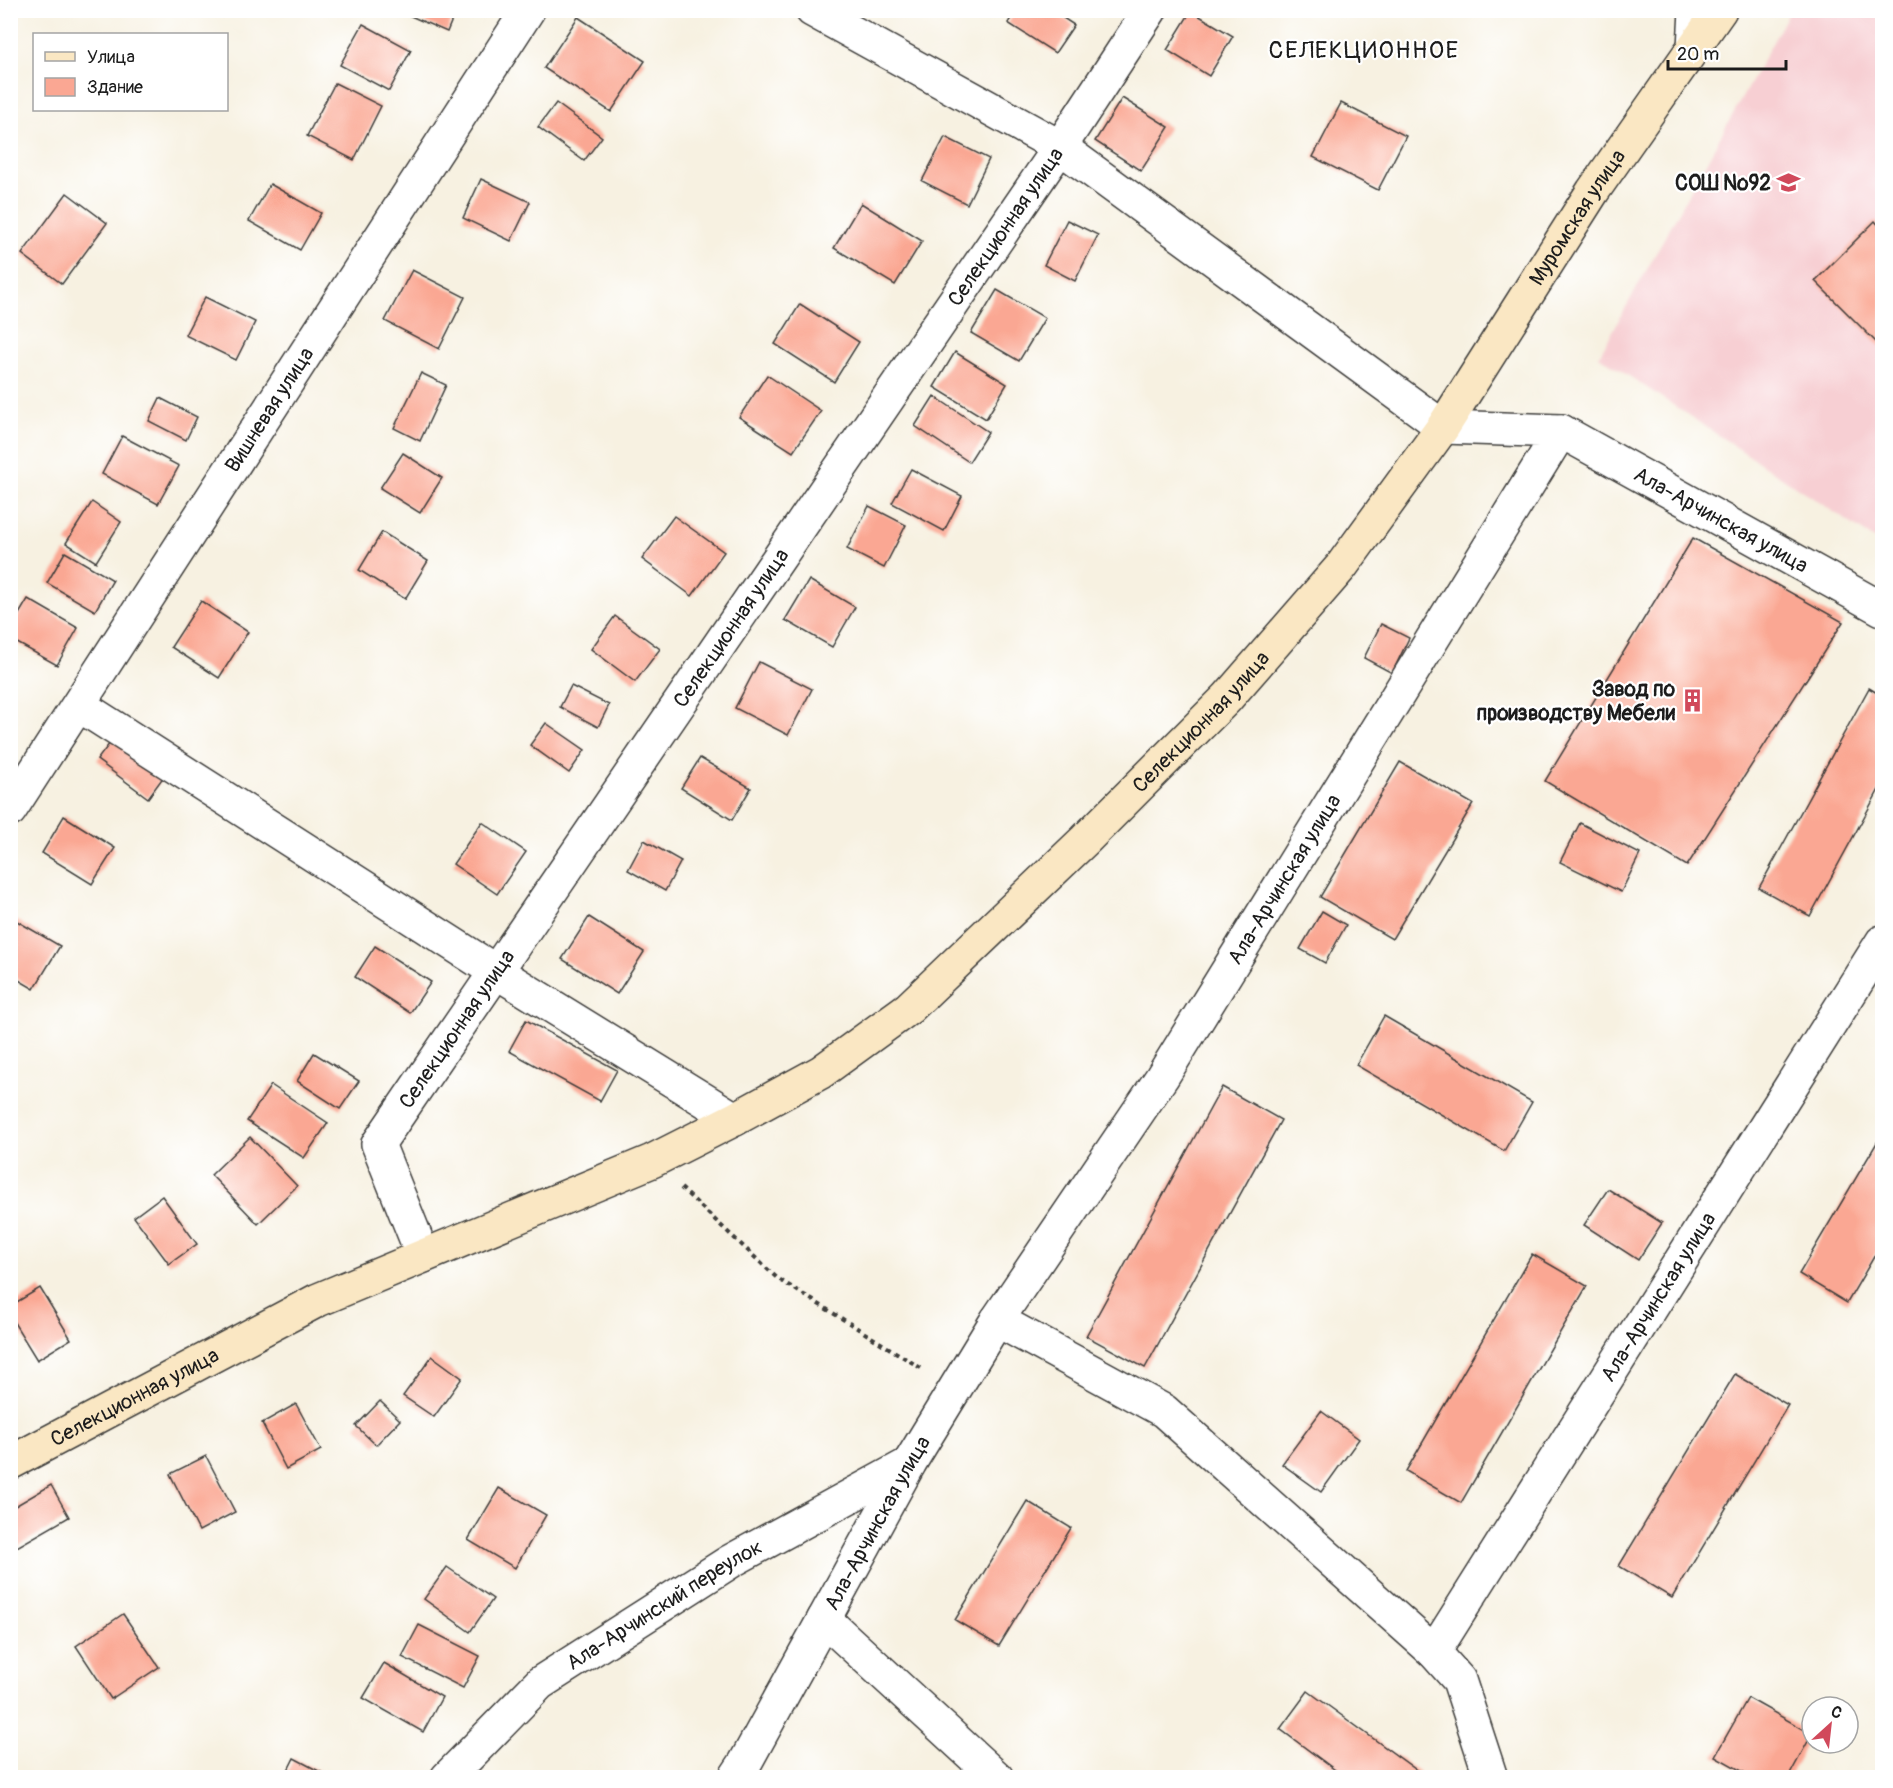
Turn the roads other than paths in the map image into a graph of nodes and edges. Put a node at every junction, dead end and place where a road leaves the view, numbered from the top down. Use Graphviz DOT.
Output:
graph roads {
  1 [pos="528,10"];
  2 [pos="812,10"];
  3 [pos="1150,10"];
  4 [pos="1696,10"];
  5 [pos="1720,10"];
  6 [pos="1694,48"];
  7 [pos="1060,147"];
  8 [pos="1443,427"];
  9 [pos="1561,431"];
  10 [pos="1882,609"];
  11 [pos="79,705"];
  12 [pos="10,810"];
  13 [pos="1882,942"];
  14 [pos="495,970"];
  15 [pos="735,1119"];
  16 [pos="423,1256"];
  17 [pos="997,1320"];
  18 [pos="10,1463"];
  19 [pos="909,1464"];
  20 [pos="824,1619"];
  21 [pos="1434,1652"];
  22 [pos="742,1773"];
  23 [pos="447,1778"];
  24 [pos="997,1778"];
  25 [pos="1491,1778"];
  1 -- 11 [label="street, Вишневая улица"];
  2 -- 7 [label="street"];
  3 -- 7 [label="street, Селекционная улица"];
  4 -- 6 [label="street"];
  5 -- 6 [label="street, Муромская улица"];
  6 -- 8 [label="street, Муромская улица"];
  7 -- 8 [label="street"];
  7 -- 14 [label="street, Селекционная улица"];
  8 -- 9 [label="street, Ала-Арчинская улица"];
  8 -- 15 [label="street, Селекционная улица"];
  9 -- 10 [label="street, Ала-Арчинская улица"];
  9 -- 17 [label="street, Ала-Арчинская улица"];
  11 -- 12 [label="street, Вишневая улица"];
  11 -- 14 [label="street"];
  13 -- 21 [label="street, Ала-Арчинская улица"];
  14 -- 15 [label="street"];
  14 -- 16 [label="street, Селекционная улица"];
  15 -- 16 [label="street, Селекционная улица"];
  16 -- 18 [label="street, Селекционная улица"];
  17 -- 19 [label="street, Ала-Арчинская улица"];
  17 -- 21 [label="street"];
  19 -- 20 [label="street, Ала-Арчинская улица"];
  19 -- 23 [label="street, Ала-Арчинский переулок"];
  20 -- 22 [label="street"];
  20 -- 24 [label="street, Ала-Арчинская улица"];
  21 -- 25 [label="street"];
}
